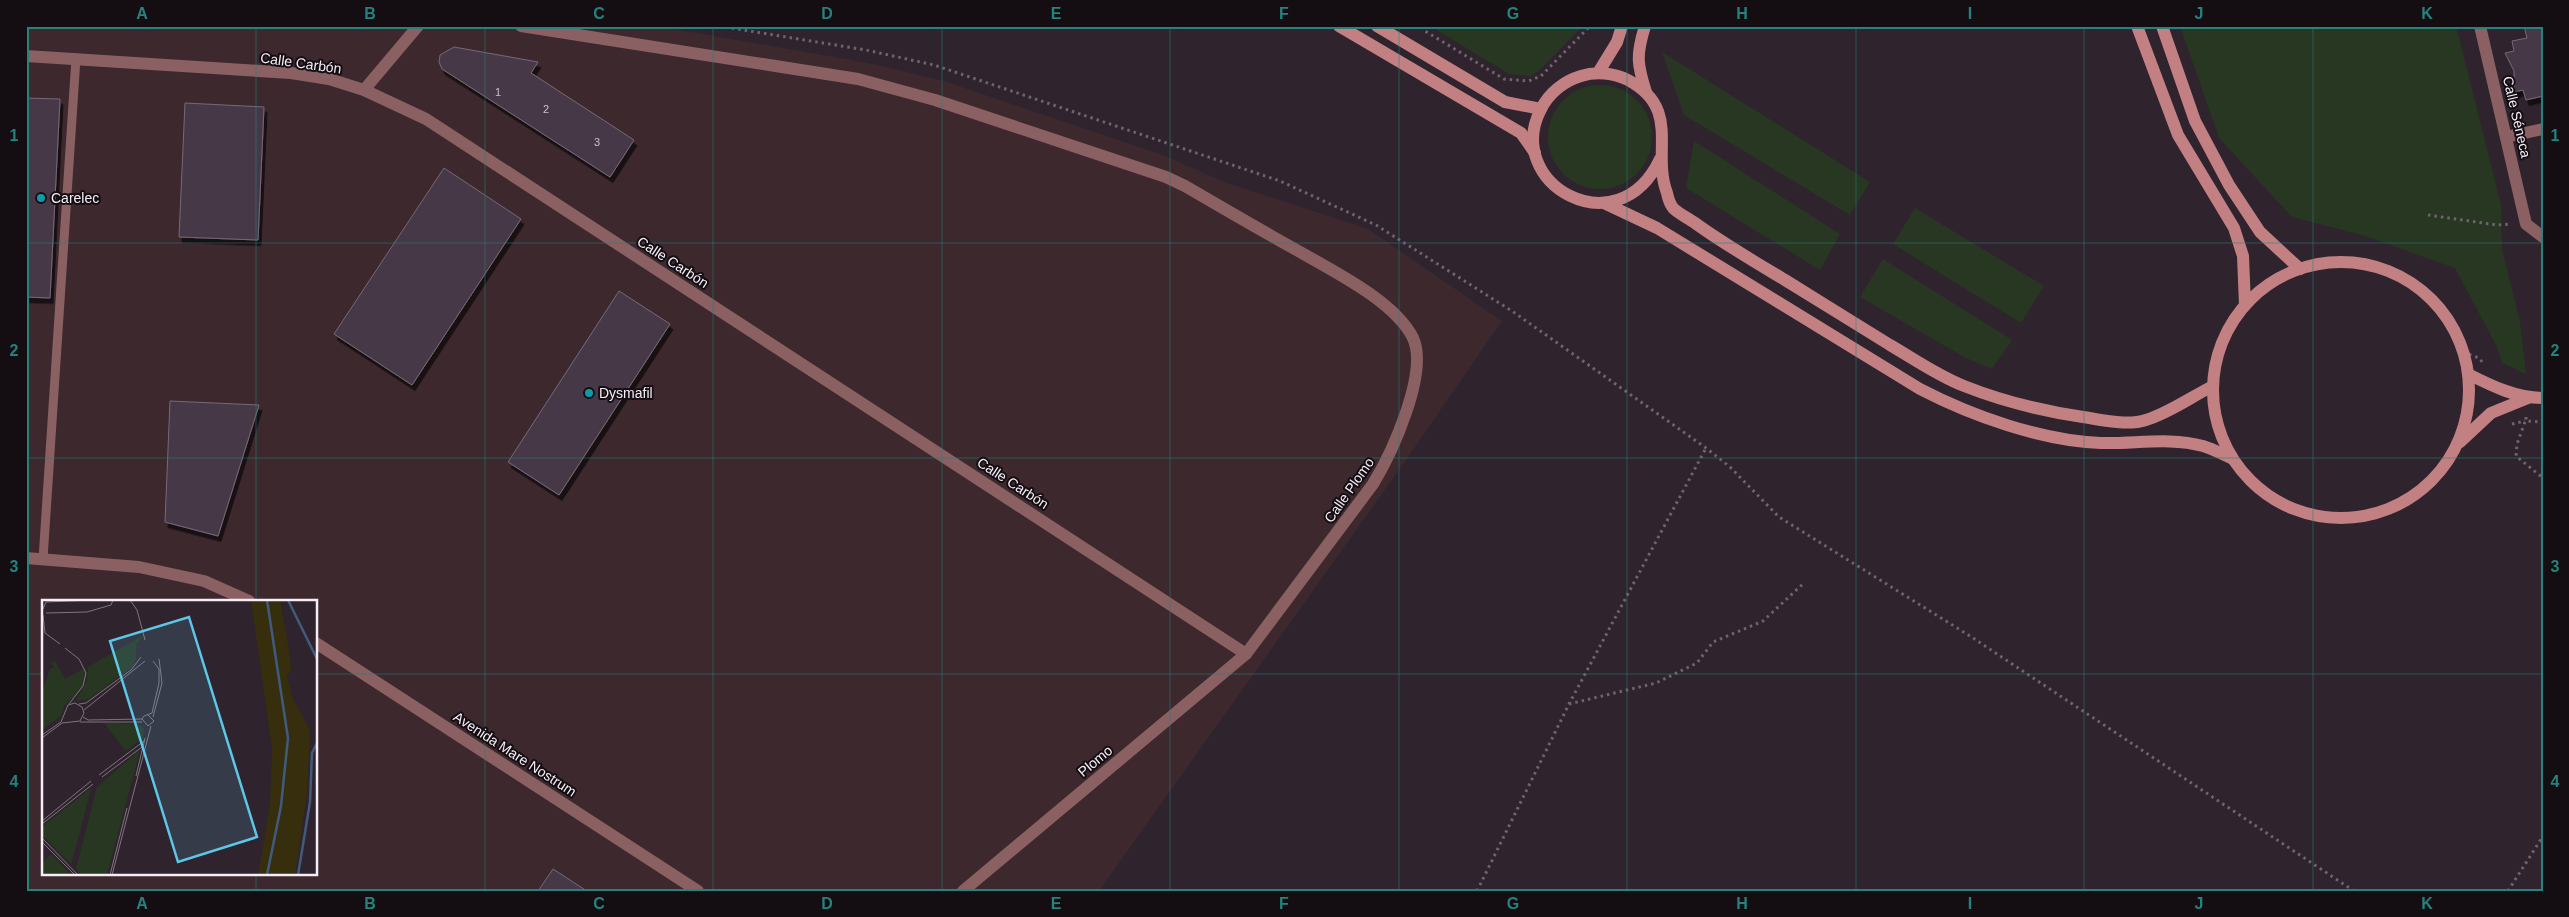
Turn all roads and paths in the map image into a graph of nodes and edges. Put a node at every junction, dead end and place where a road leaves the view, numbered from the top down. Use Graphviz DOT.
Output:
graph roads {
  1 [pos="418,26"];
  2 [pos="521,26"];
  3 [pos="719,26"];
  4 [pos="1339,26"];
  5 [pos="1377,26"];
  6 [pos="1398,26"];
  7 [pos="1422,26"];
  8 [pos="1590,26"];
  9 [pos="1622,26"];
  10 [pos="1645,26"];
  11 [pos="2138,26"];
  12 [pos="2162,26"];
  13 [pos="2480,26"];
  14 [pos="1404,42"];
  15 [pos="26,56"];
  16 [pos="76,58"];
  17 [pos="1598,73"];
  18 [pos="364,90"];
  19 [pos="1647,94"];
  20 [pos="1541,109"];
  21 [pos="2543,129"];
  22 [pos="2506,137"];
  23 [pos="1536,155"];
  24 [pos="1660,159"];
  25 [pos="1604,203"];
  26 [pos="2428,215"];
  27 [pos="2526,224"];
  28 [pos="2543,237"];
  29 [pos="2300,269"];
  30 [pos="2245,305"];
  31 [pos="2468,374"];
  32 [pos="2213,386"];
  33 [pos="2528,398"];
  34 [pos="2543,398"];
  35 [pos="2526,421"];
  36 [pos="2456,446"];
  37 [pos="1706,448"];
  38 [pos="2231,458"];
  39 [pos="2543,478"];
  40 [pos="26,558"];
  41 [pos="43,560"];
  42 [pos="1804,583"];
  43 [pos="247,600"];
  44 [pos="318,644"];
  45 [pos="1246,654"];
  46 [pos="1569,704"];
  47 [pos="2543,836"];
  48 [pos="698,891"];
  49 [pos="963,891"];
  50 [pos="1477,891"];
  51 [pos="2354,891"];
  52 [pos="2508,891"];
  1 -- 18 [label="street"];
  2 -- 45 [label="street, Calle Plomo"];
  3 -- 37 [label="path"];
  4 -- 23 [label="street"];
  5 -- 14 [label="street"];
  6 -- 14 [label="street"];
  7 -- 8 [label="path"];
  9 -- 17 [label="street"];
  10 -- 19 [label="street"];
  11 -- 30 [label="street"];
  12 -- 29 [label="street"];
  13 -- 22 [label="street, Calle Séneca"];
  14 -- 20 [label="street"];
  15 -- 16 [label="street, Calle Carbón"];
  16 -- 18 [label="street, Calle Carbón"];
  16 -- 41 [label="lane"];
  17 -- 19 [label="street"];
  17 -- 20 [label="street"];
  18 -- 45 [label="street, Calle Carbón"];
  19 -- 24 [label="street"];
  20 -- 23 [label="street"];
  21 -- 22 [label="street"];
  22 -- 27 [label="street, Calle Séneca"];
  23 -- 25 [label="street"];
  24 -- 25 [label="street"];
  24 -- 32 [label="street"];
  25 -- 38 [label="street"];
  26 -- 27 [label="path"];
  27 -- 28 [label="street"];
  29 -- 30 [label="street"];
  29 -- 31 [label="street"];
  30 -- 32 [label="street"];
  31 -- 33 [label="street"];
  31 -- 36 [label="street"];
  32 -- 38 [label="street"];
  33 -- 34 [label="street"];
  33 -- 36 [label="street"];
  35 -- 39 [label="path"];
  36 -- 38 [label="street"];
  37 -- 46 [label="path"];
  37 -- 51 [label="path"];
  40 -- 41 [label="street"];
  41 -- 43 [label="street"];
  42 -- 46 [label="path"];
  44 -- 48 [label="street, Avenida Mare Nostrum"];
  45 -- 49 [label="street, Plomo"];
  46 -- 50 [label="path"];
  47 -- 52 [label="path"];
}
